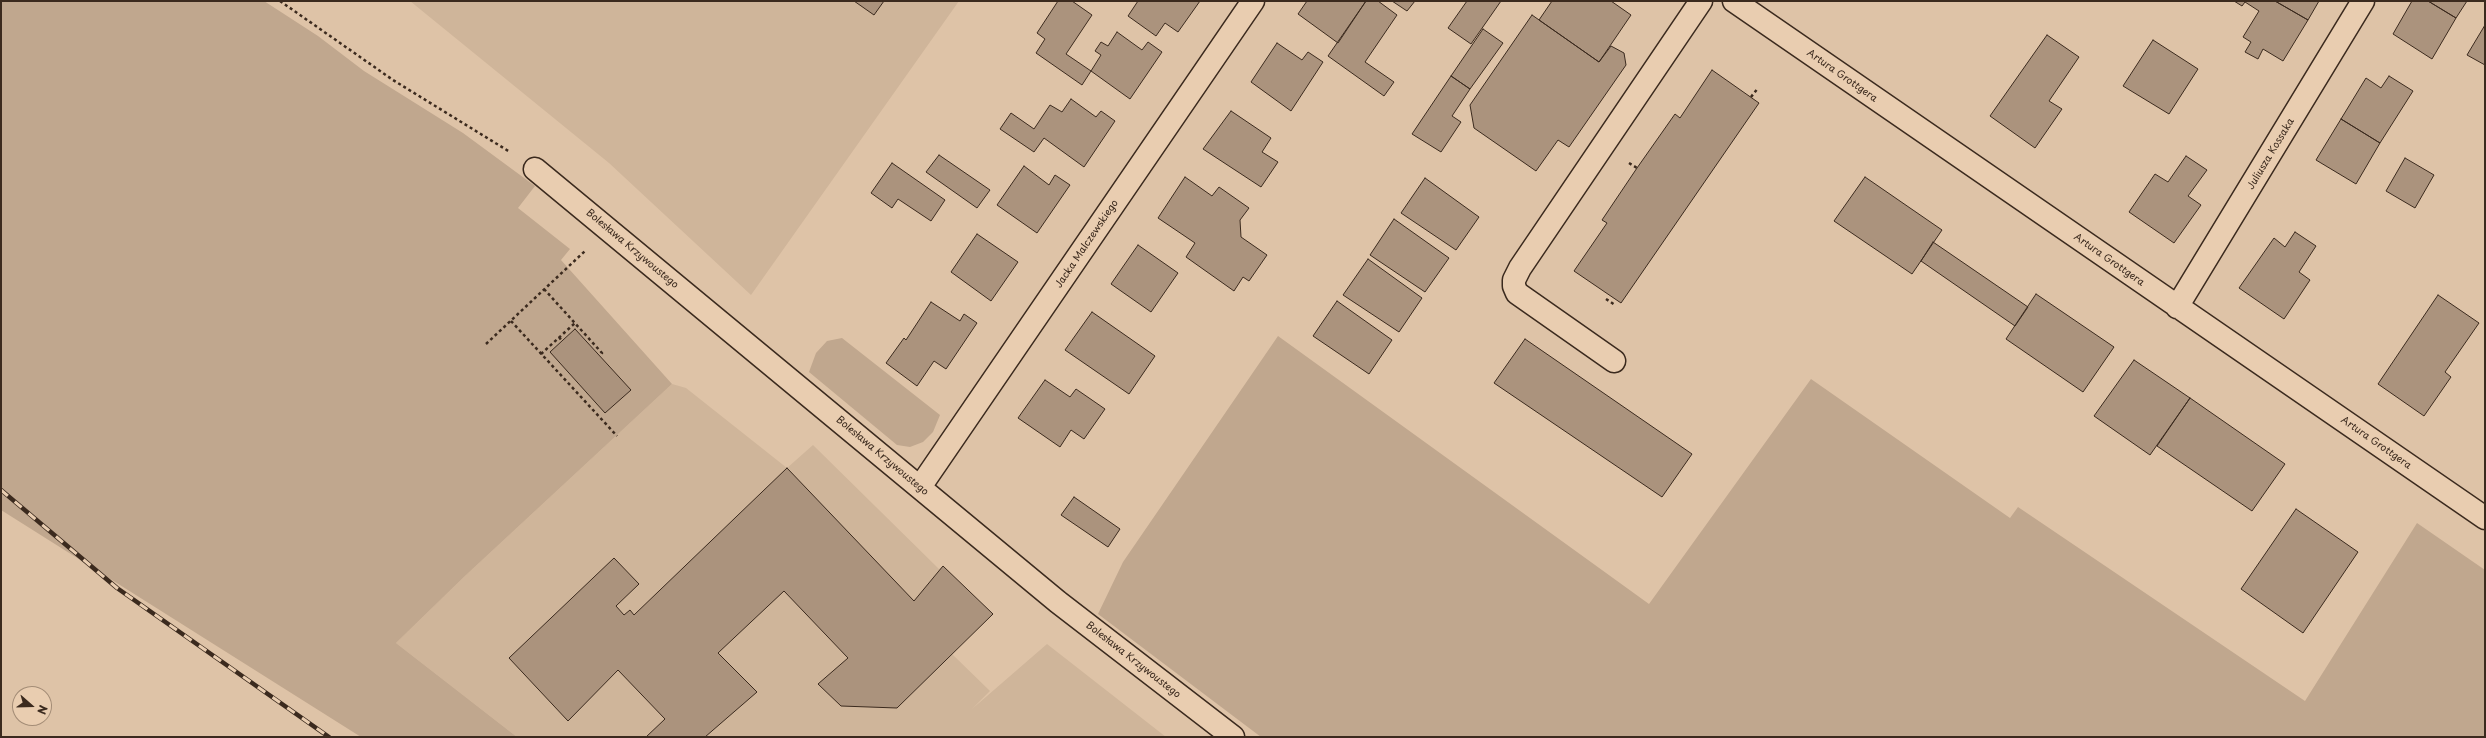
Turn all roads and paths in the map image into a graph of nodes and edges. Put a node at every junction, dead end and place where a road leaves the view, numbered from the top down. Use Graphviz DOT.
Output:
graph roads {
  1 [pos="280,1"];
  2 [pos="1253,1"];
  3 [pos="1701,1"];
  4 [pos="1734,1"];
  5 [pos="2363,1"];
  6 [pos="1758,88"];
  7 [pos="1751,97"];
  8 [pos="535,169"];
  9 [pos="607,228"];
  10 [pos="544,290"];
  11 [pos="1606,299"];
  12 [pos="1615,305"];
  13 [pos="2178,307"];
  14 [pos="511,322"];
  15 [pos="575,323"];
  16 [pos="559,337"];
  17 [pos="562,341"];
  18 [pos="486,344"];
  19 [pos="541,354"];
  20 [pos="599,355"];
  21 [pos="1614,361"];
  22 [pos="617,436"];
  23 [pos="920,487"];
  24 [pos="2485,518"];
  25 [pos="1233,737"];
  1 -- 8 [label="path"];
  2 -- 23 [label="street, Jacka Malczewskiego"];
  3 -- 21 [label="street"];
  4 -- 13 [label="street, Artura Grottgera"];
  5 -- 13 [label="street, Juliusza Kossaka"];
  6 -- 7 [label="path"];
  8 -- 9 [label="street, Bolesława Krzywoustego"];
  9 -- 10 [label="path"];
  9 -- 23 [label="street, Bolesława Krzywoustego"];
  10 -- 14 [label="path"];
  10 -- 15 [label="path"];
  11 -- 12 [label="path"];
  13 -- 24 [label="street, Artura Grottgera"];
  14 -- 18 [label="path"];
  14 -- 19 [label="path"];
  15 -- 16 [label="path"];
  15 -- 20 [label="path"];
  16 -- 17 [label="path"];
  16 -- 19 [label="path"];
  19 -- 22 [label="path"];
  23 -- 25 [label="street, Bolesława Krzywoustego"];
}
